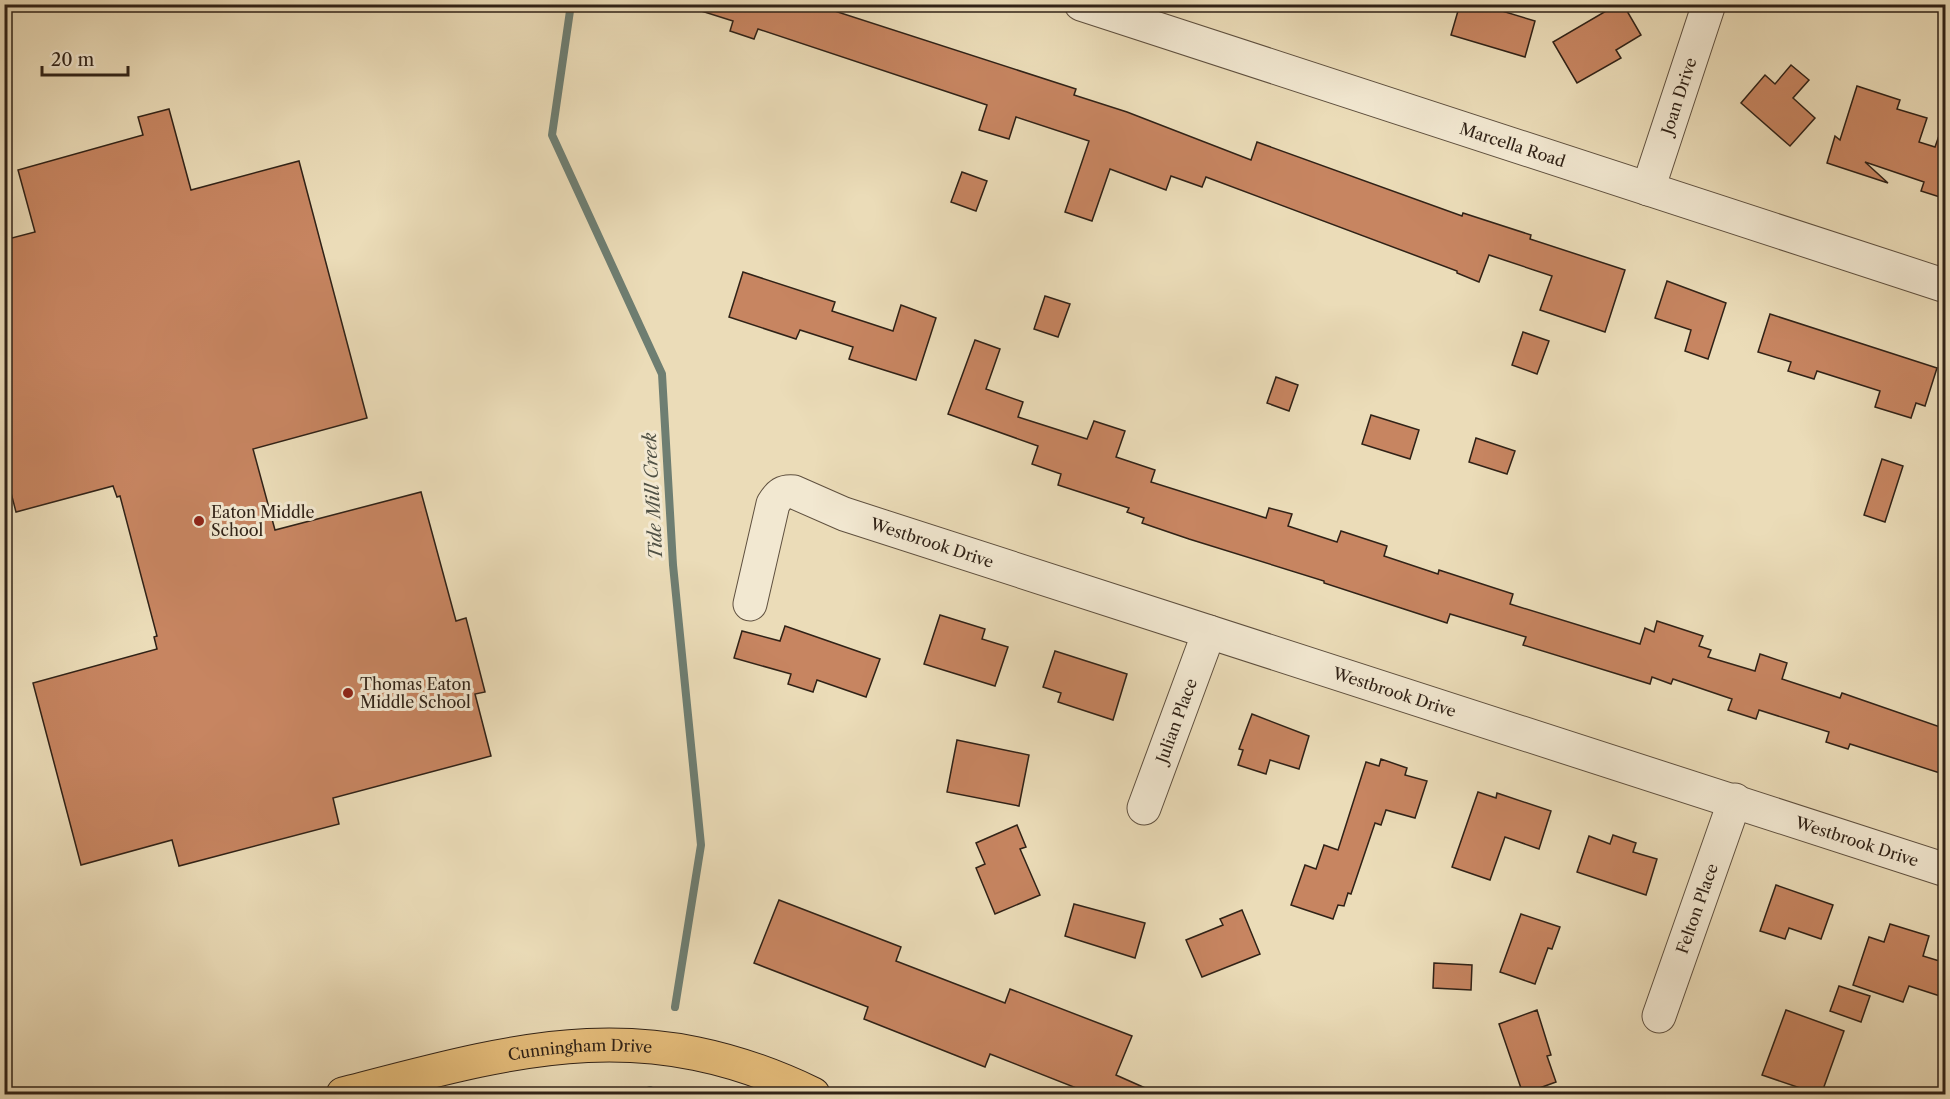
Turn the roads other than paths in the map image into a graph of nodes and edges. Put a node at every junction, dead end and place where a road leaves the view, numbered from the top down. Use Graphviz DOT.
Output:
graph roads {
  1 [pos="1081,4"];
  2 [pos="1709,4"];
  3 [pos="1648,189"];
  4 [pos="1946,286"];
  5 [pos="750,603"];
  6 [pos="1209,632"];
  7 [pos="1734,800"];
  8 [pos="1144,808"];
  9 [pos="1946,870"];
  10 [pos="1659,1016"];
  11 [pos="343,1095"];
  12 [pos="813,1095"];
  1 -- 3 [label="street, Marcella Road"];
  2 -- 3 [label="street, Joan Drive"];
  3 -- 4 [label="street, Marcella Road"];
  5 -- 6 [label="street, Westbrook Drive"];
  6 -- 7 [label="street, Westbrook Drive"];
  6 -- 8 [label="street, Julian Place"];
  7 -- 9 [label="street, Westbrook Drive"];
  7 -- 10 [label="street, Felton Place"];
  11 -- 12 [label="main road, Cunningham Drive"];
}
